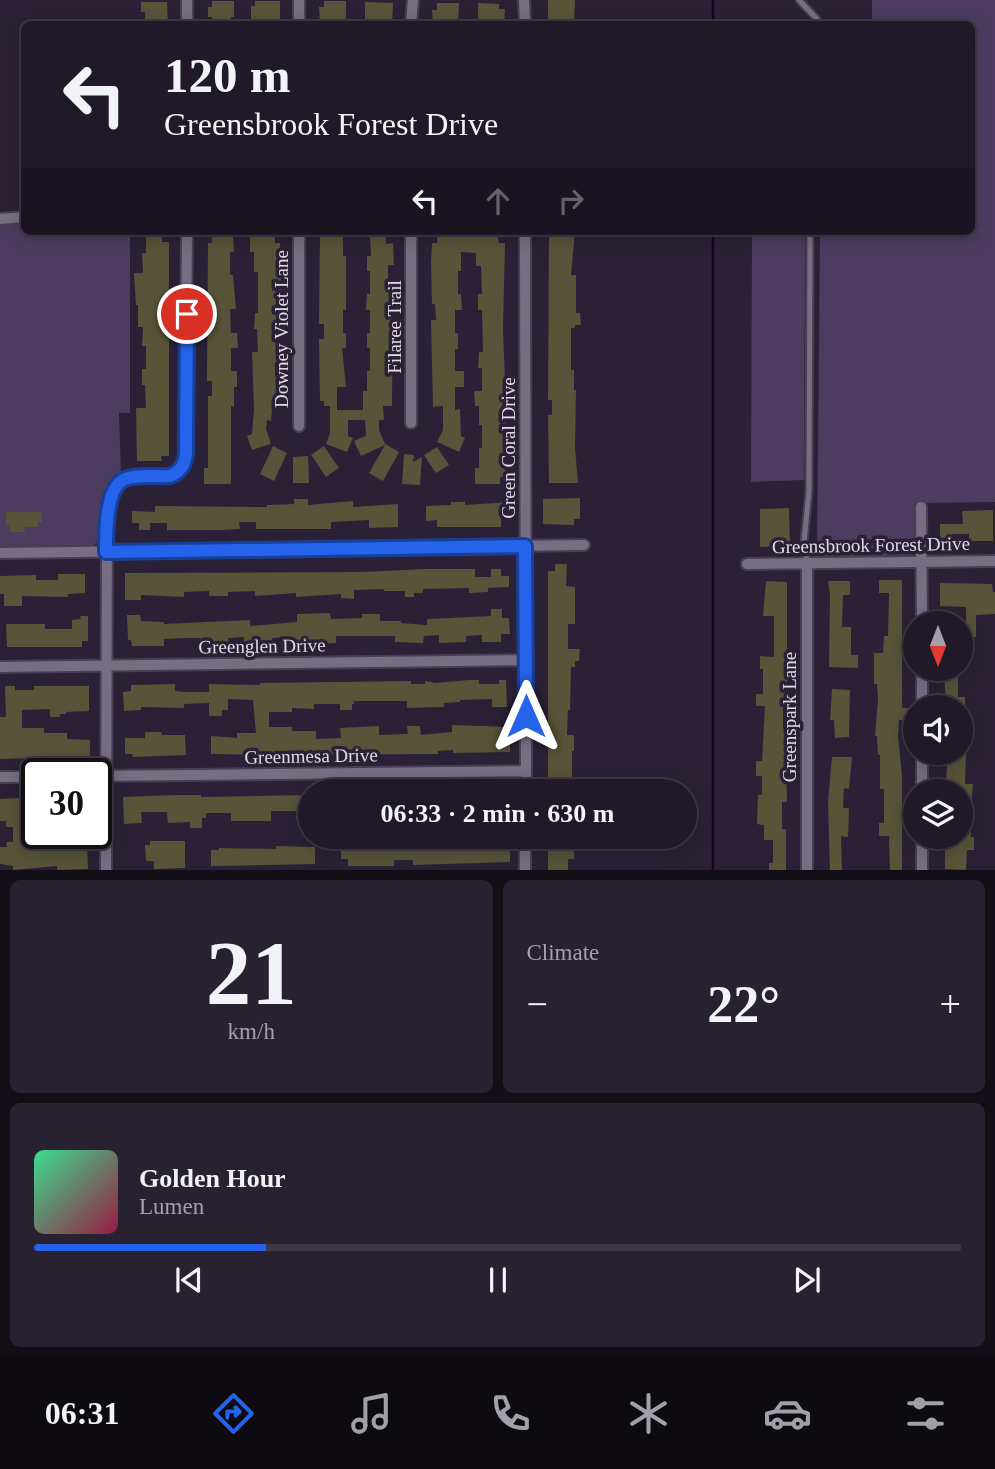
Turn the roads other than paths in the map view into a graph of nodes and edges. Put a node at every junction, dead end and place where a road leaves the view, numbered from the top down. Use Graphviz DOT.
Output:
graph roads {
  1 [pos="187,0"];
  2 [pos="299,0"];
  3 [pos="413,0"];
  4 [pos="524,0"];
  5 [pos="799,0"];
  6 [pos="187,21"];
  7 [pos="299,21"];
  8 [pos="411,21"];
  9 [pos="524,21"];
  10 [pos="817,21"];
  11 [pos="21,217"];
  12 [pos="0,219"];
  13 [pos="187,235"];
  14 [pos="299,235"];
  15 [pos="411,235"];
  16 [pos="525,235"];
  17 [pos="810,235"];
  18 [pos="411,424"];
  19 [pos="299,426"];
  20 [pos="921,507"];
  21 [pos="584,545"];
  22 [pos="525,546"];
  23 [pos="106,552"];
  24 [pos="0,553"];
  25 [pos="995,561"];
  26 [pos="922,562"];
  27 [pos="807,563"];
  28 [pos="747,564"];
  29 [pos="922,611"];
  30 [pos="525,660"];
  31 [pos="106,666"];
  32 [pos="0,667"];
  33 [pos="102,758"];
  34 [pos="526,771"];
  35 [pos="112,776"];
  36 [pos="0,777"];
  37 [pos="21,777"];
  38 [pos="526,779"];
  39 [pos="105,849"];
  40 [pos="525,849"];
  41 [pos="922,849"];
  42 [pos="106,870"];
  43 [pos="525,870"];
  44 [pos="807,870"];
  45 [pos="922,870"];
  1 -- 6 [label="street"];
  2 -- 7 [label="street"];
  3 -- 8 [label="street"];
  4 -- 9 [label="street"];
  5 -- 10 [label="lane"];
  11 -- 12 [label="street"];
  13 -- 23 [label="street"];
  14 -- 19 [label="street, Downey Violet Lane"];
  15 -- 18 [label="street, Filaree Trail"];
  16 -- 22 [label="street, Green Coral Drive"];
  17 -- 27 [label="lane"];
  20 -- 26 [label="street"];
  21 -- 22 [label="street"];
  22 -- 23 [label="street"];
  22 -- 30 [label="street, Green Coral Drive"];
  23 -- 24 [label="street"];
  23 -- 31 [label="street"];
  25 -- 26 [label="street, Greensbrook Forest Drive"];
  26 -- 27 [label="street, Greensbrook Forest Drive"];
  26 -- 29 [label="street"];
  27 -- 28 [label="street, Greensbrook Forest Drive"];
  27 -- 44 [label="street, Greenspark Lane"];
  30 -- 31 [label="street, Greenglen Drive"];
  30 -- 34 [label="street, Green Coral Drive"];
  31 -- 32 [label="street, Greenglen Drive"];
  31 -- 33 [label="street"];
  34 -- 35 [label="street, Greenmesa Drive"];
  34 -- 38 [label="street, Green Coral Drive"];
  36 -- 37 [label="street"];
  39 -- 42 [label="street"];
  40 -- 43 [label="street"];
  41 -- 45 [label="street"];
}
